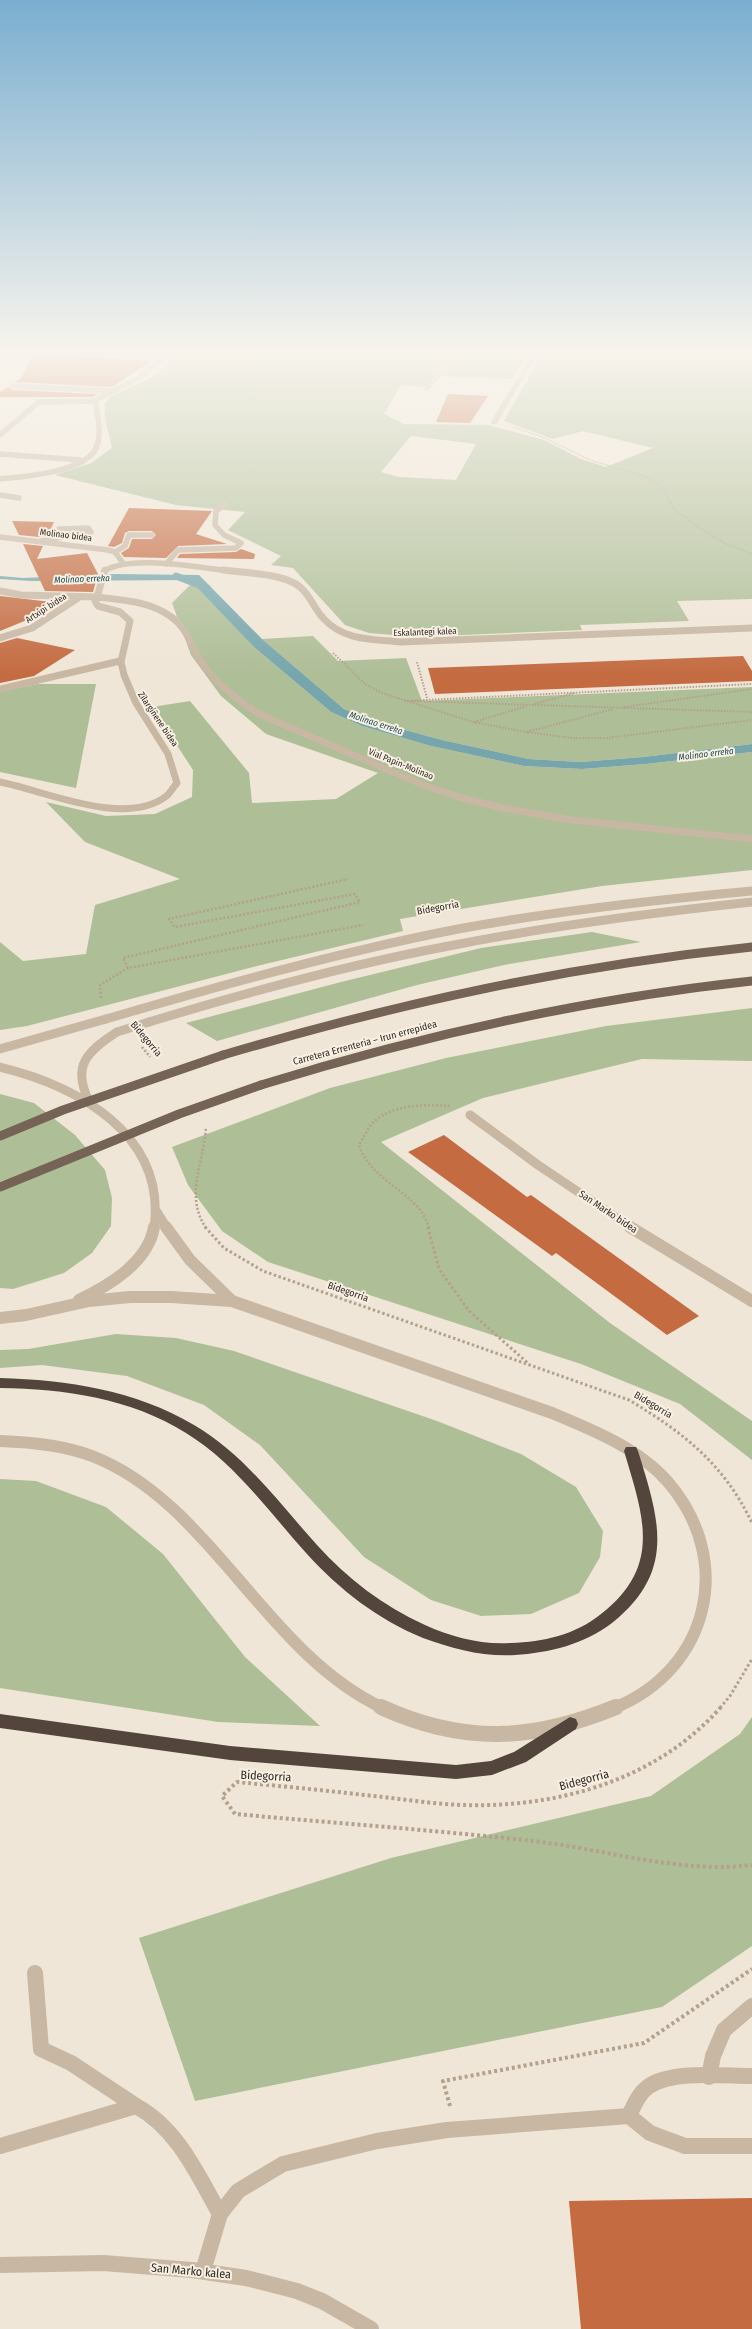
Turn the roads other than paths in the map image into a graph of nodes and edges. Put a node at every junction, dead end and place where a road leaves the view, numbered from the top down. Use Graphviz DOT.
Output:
graph roads {
  1 [pos="51,458"];
  2 [pos="86,458"];
  3 [pos="83,460"];
  4 [pos="0,479"];
  5 [pos="0,495"];
  6 [pos="19,498"];
  7 [pos="224,504"];
  8 [pos="59,529"];
  9 [pos="152,535"];
  10 [pos="0,537"];
  11 [pos="41,541"];
  12 [pos="114,552"];
  13 [pos="123,563"];
  14 [pos="166,564"];
  15 [pos="0,591"];
  16 [pos="97,597"];
  17 [pos="78,598"];
  18 [pos="752,628"];
  19 [pos="0,638"];
  20 [pos="120,661"];
  21 [pos="0,689"];
  22 [pos="0,782"];
  23 [pos="752,839"];
  24 [pos="752,891"];
  25 [pos="752,902"];
  26 [pos="752,947"];
  27 [pos="752,981"];
  28 [pos="0,1049"];
  29 [pos="0,1067"];
  30 [pos="90,1103"];
  31 [pos="470,1115"];
  32 [pos="0,1136"];
  33 [pos="0,1187"];
  34 [pos="157,1212"];
  35 [pos="232,1301"];
  36 [pos="752,1301"];
  37 [pos="68,1305"];
  38 [pos="0,1318"];
  39 [pos="0,1383"];
  40 [pos="0,1441"];
  41 [pos="631,1451"];
  42 [pos="0,1721"];
  43 [pos="570,1724"];
  44 [pos="35,1973"];
  45 [pos="752,2006"];
  46 [pos="752,2076"];
  47 [pos="709,2077"];
  48 [pos="136,2106"];
  49 [pos="630,2116"];
  50 [pos="0,2146"];
  51 [pos="752,2146"];
  52 [pos="220,2214"];
  53 [pos="0,2265"];
  54 [pos="203,2271"];
  55 [pos="371,2329"];
  1 -- 3 [label="street"];
  2 -- 3 [label="street"];
  3 -- 4 [label="street"];
  5 -- 6 [label="street"];
  7 -- 14 [label="street"];
  8 -- 11 [label="street"];
  9 -- 12 [label="street"];
  10 -- 11 [label="street, Molinao bidea"];
  11 -- 12 [label="street, Molinao bidea"];
  12 -- 13 [label="street"];
  13 -- 14 [label="street, Eskalantegi kalea"];
  13 -- 16 [label="street"];
  14 -- 18 [label="street, Eskalantegi kalea"];
  15 -- 17 [label="street, Artxipi bidea"];
  16 -- 17 [label="street, Artxipi bidea"];
  16 -- 20 [label="street, Zilargiñene bidea"];
  16 -- 23 [label="street, Vial Papin-Molinao"];
  17 -- 19 [label="street, Artxipi bidea"];
  20 -- 21 [label="street"];
  20 -- 22 [label="street, Zilargiñene bidea"];
  24 -- 28 [label="street, bridge"];
  25 -- 30 [label="street, bridge"];
  26 -- 32 [label="main road, bridge"];
  27 -- 33 [label="main road, Carretera Errenteria – Irun errepidea, bridge"];
  29 -- 30 [label="street"];
  30 -- 34 [label="street"];
  31 -- 36 [label="street, San Marko bidea"];
  34 -- 35 [label="street"];
  34 -- 37 [label="street"];
  35 -- 37 [label="street"];
  35 -- 41 [label="street"];
  37 -- 38 [label="street"];
  39 -- 41 [label="highway"];
  40 -- 43 [label="street"];
  41 -- 43 [label="street"];
  42 -- 43 [label="highway"];
  44 -- 48 [label="street"];
  45 -- 47 [label="street"];
  46 -- 47 [label="street"];
  47 -- 49 [label="street"];
  48 -- 50 [label="street"];
  48 -- 52 [label="street"];
  49 -- 51 [label="street"];
  49 -- 52 [label="street"];
  52 -- 54 [label="street"];
  53 -- 54 [label="street, San Marko kalea"];
  54 -- 55 [label="street, San Marko kalea"];
}
